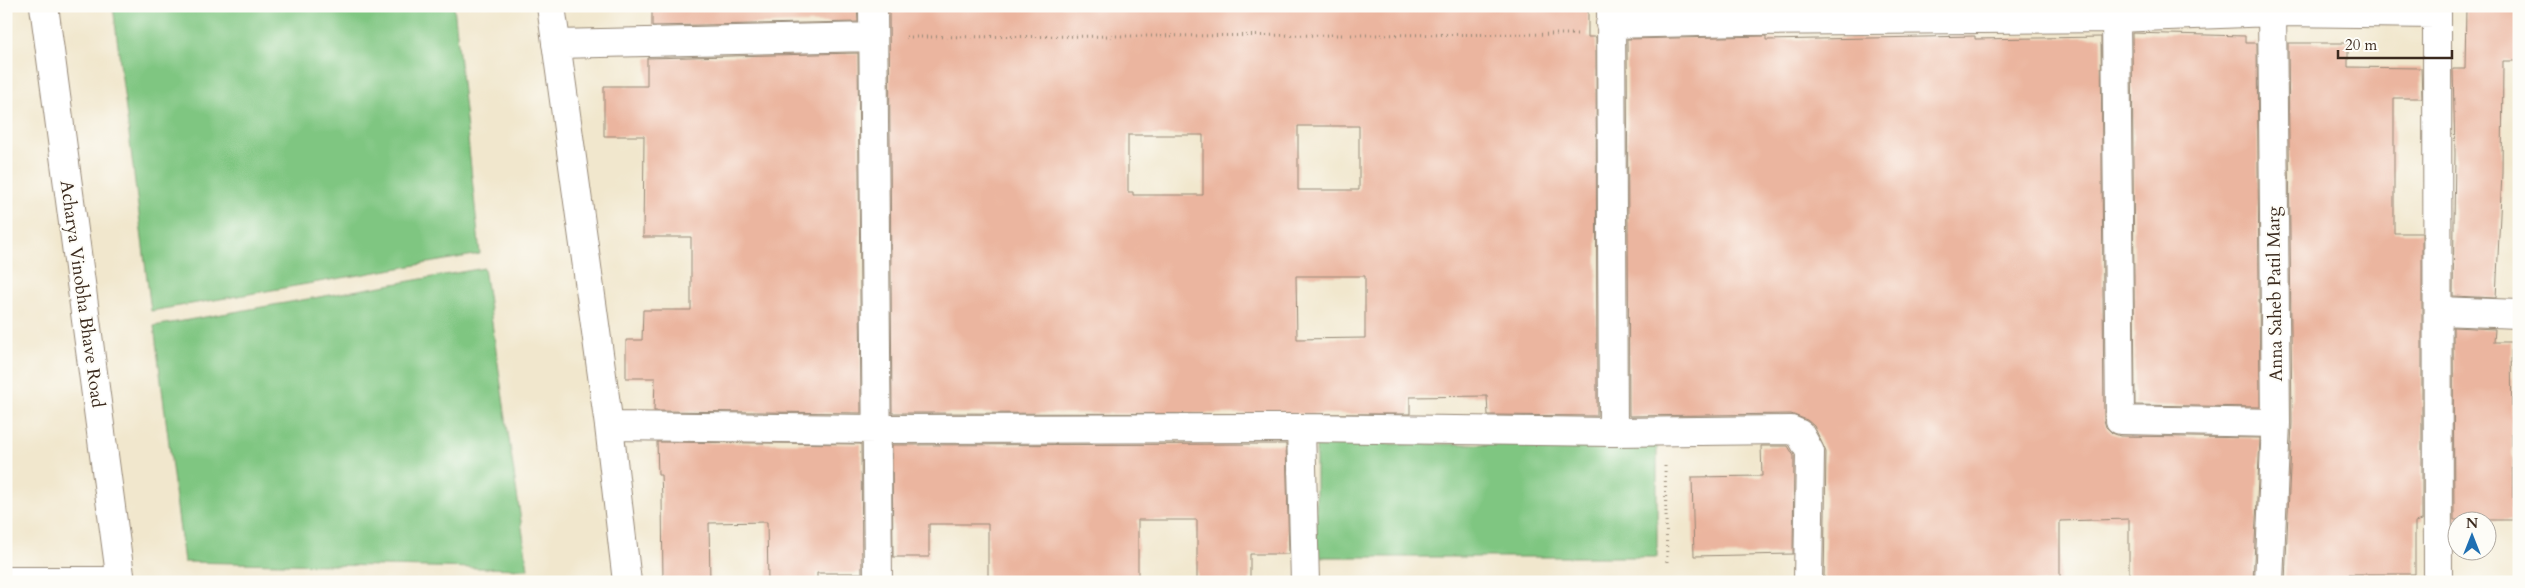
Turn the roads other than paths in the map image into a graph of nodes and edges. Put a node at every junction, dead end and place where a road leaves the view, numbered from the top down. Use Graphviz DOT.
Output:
graph roads {
  1 [pos="44,6"];
  2 [pos="551,6"];
  3 [pos="873,6"];
  4 [pos="2272,9"];
  5 [pos="2437,10"];
  6 [pos="2081,12"];
  7 [pos="1746,13"];
  8 [pos="1911,13"];
  9 [pos="2116,18"];
  10 [pos="1610,22"];
  11 [pos="873,37"];
  12 [pos="556,44"];
  13 [pos="2438,311"];
  14 [pos="2519,314"];
  15 [pos="2276,423"];
  16 [pos="609,426"];
  17 [pos="1301,428"];
  18 [pos="876,429"];
  19 [pos="1613,432"];
  20 [pos="6,581"];
  21 [pos="121,582"];
  22 [pos="627,582"];
  23 [pos="878,582"];
  24 [pos="1305,582"];
  25 [pos="1808,582"];
  26 [pos="2268,582"];
  27 [pos="2438,582"];
  1 -- 21 [label="street, Acharya Vinobha Bhave Road"];
  2 -- 12 [label="street"];
  3 -- 11 [label="street"];
  4 -- 5 [label="street"];
  4 -- 9 [label="street"];
  4 -- 15 [label="street, Anna Saheb Patil Marg"];
  5 -- 13 [label="street"];
  6 -- 8 [label="street"];
  6 -- 9 [label="street"];
  7 -- 8 [label="street"];
  7 -- 10 [label="street"];
  9 -- 15 [label="street"];
  10 -- 19 [label="street"];
  11 -- 12 [label="street"];
  11 -- 18 [label="street"];
  12 -- 16 [label="street"];
  13 -- 14 [label="street"];
  13 -- 27 [label="street"];
  15 -- 26 [label="street, Anna Saheb Patil Marg"];
  16 -- 18 [label="street"];
  16 -- 22 [label="street"];
  17 -- 18 [label="street"];
  17 -- 19 [label="street"];
  17 -- 24 [label="street"];
  18 -- 23 [label="street"];
  19 -- 25 [label="street"];
  20 -- 21 [label="street"];
}
